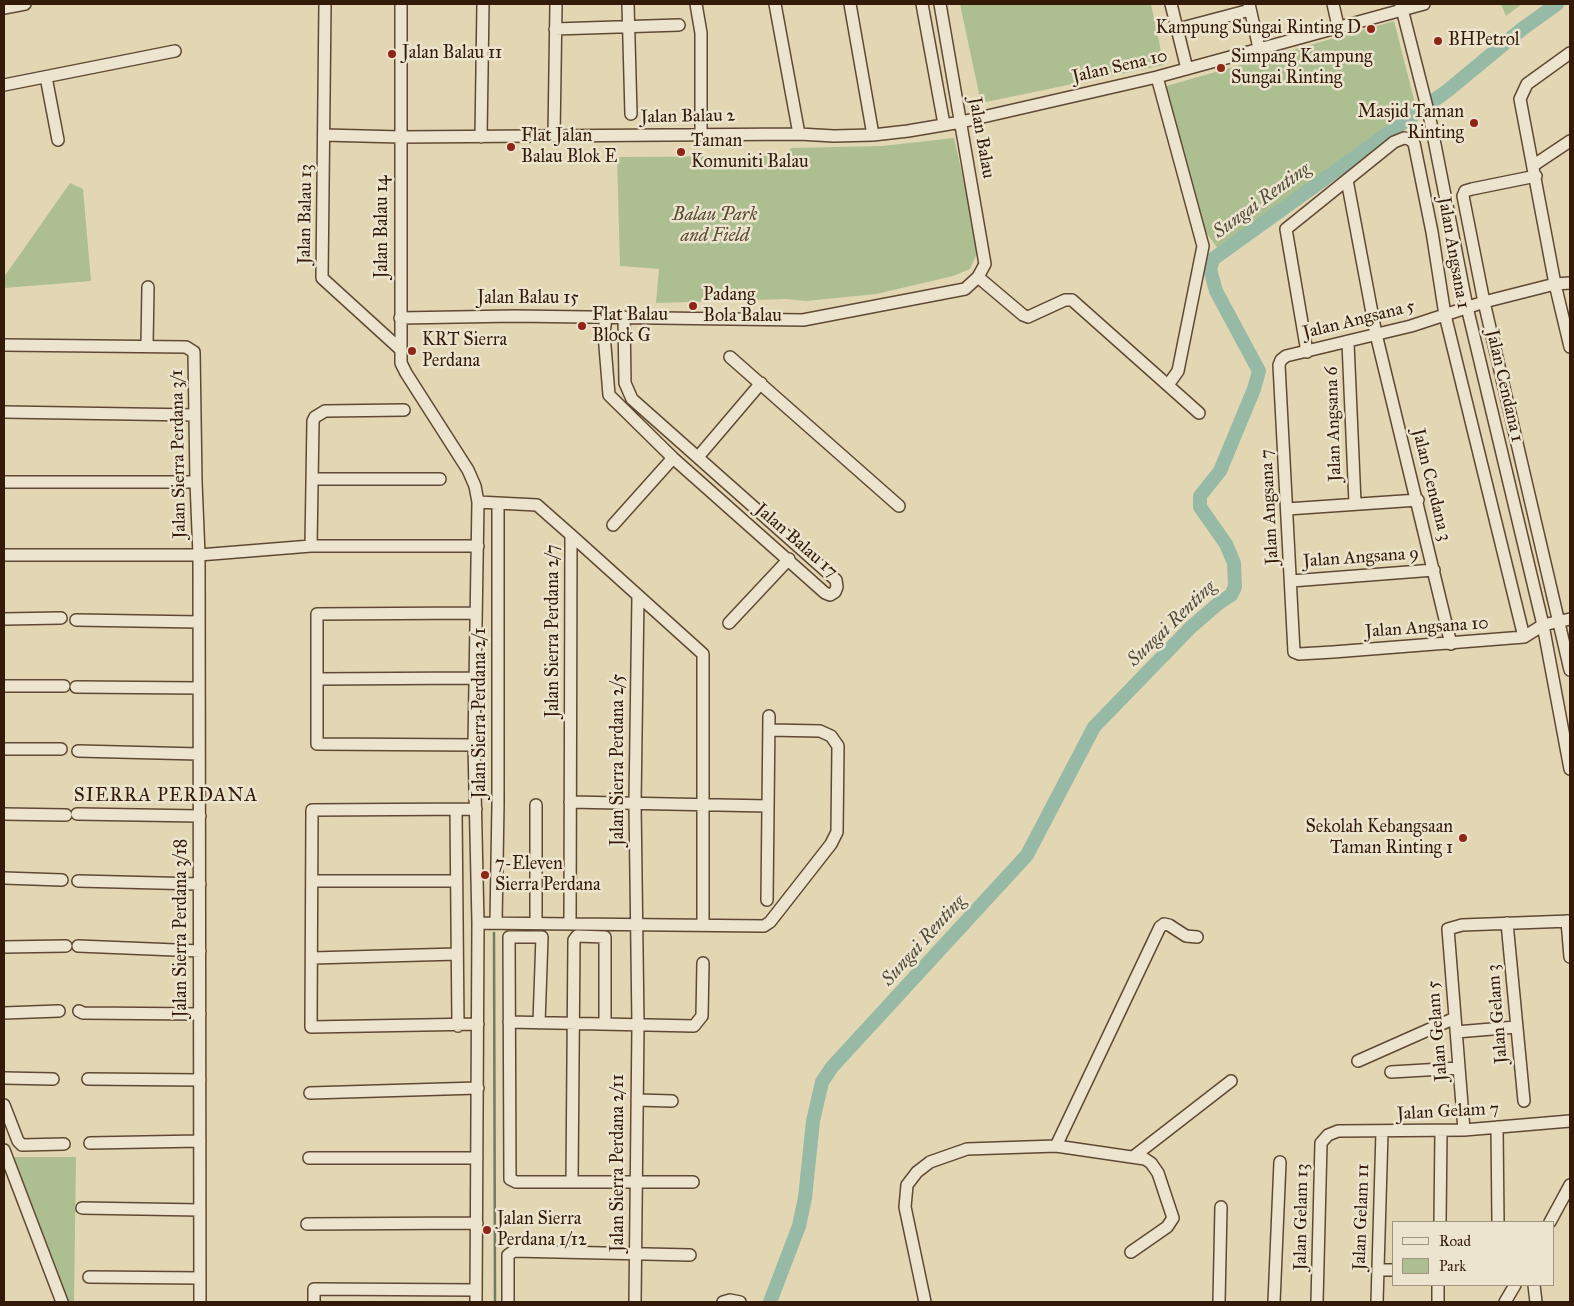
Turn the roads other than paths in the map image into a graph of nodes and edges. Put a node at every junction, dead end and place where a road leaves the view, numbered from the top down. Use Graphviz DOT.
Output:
graph roads {
  1 [pos="25,4"];
  2 [pos="325,4"];
  3 [pos="401,4"];
  4 [pos="483,4"];
  5 [pos="556,4"];
  6 [pos="628,4"];
  7 [pos="696,4"];
  8 [pos="775,4"];
  9 [pos="850,4"];
  10 [pos="922,4"];
  11 [pos="940,4"];
  12 [pos="1172,4"];
  13 [pos="1333,4"];
  14 [pos="1424,4"];
  15 [pos="1250,7"];
  16 [pos="1401,7"];
  17 [pos="4,8"];
  18 [pos="679,25"];
  19 [pos="629,26"];
  20 [pos="1338,26"];
  21 [pos="555,29"];
  22 [pos="1178,29"];
  23 [pos="1258,48"];
  24 [pos="174,51"];
  25 [pos="1570,53"];
  26 [pos="1187,69"];
  27 [pos="46,77"];
  28 [pos="1157,77"];
  29 [pos="4,85"];
  30 [pos="630,114"];
  31 [pos="961,122"];
  32 [pos="944,124"];
  33 [pos="701,134"];
  34 [pos="799,134"];
  35 [pos="324,135"];
  36 [pos="873,135"];
  37 [pos="554,136"];
  38 [pos="401,137"];
  39 [pos="481,137"];
  40 [pos="58,140"];
  41 [pos="1570,141"];
  42 [pos="1535,171"];
  43 [pos="1347,180"];
  44 [pos="978,277"];
  45 [pos="1570,283"];
  46 [pos="1555,284"];
  47 [pos="148,287"];
  48 [pos="1484,302"];
  49 [pos="1467,307"];
  50 [pos="1446,315"];
  51 [pos="606,317"];
  52 [pos="624,317"];
  53 [pos="400,318"];
  54 [pos="1376,334"];
  55 [pos="1348,343"];
  56 [pos="4,345"];
  57 [pos="147,346"];
  58 [pos="1570,347"];
  59 [pos="400,349"];
  60 [pos="1306,352"];
  61 [pos="730,358"];
  62 [pos="1281,360"];
  63 [pos="761,383"];
  64 [pos="1168,385"];
  65 [pos="404,410"];
  66 [pos="4,412"];
  67 [pos="1200,413"];
  68 [pos="195,415"];
  69 [pos="698,457"];
  70 [pos="673,458"];
  71 [pos="314,479"];
  72 [pos="440,479"];
  73 [pos="4,482"];
  74 [pos="196,482"];
  75 [pos="1418,500"];
  76 [pos="478,502"];
  77 [pos="1355,503"];
  78 [pos="498,504"];
  79 [pos="899,506"];
  80 [pos="1288,509"];
  81 [pos="613,525"];
  82 [pos="571,535"];
  83 [pos="311,546"];
  84 [pos="478,546"];
  85 [pos="4,555"];
  86 [pos="199,555"];
  87 [pos="788,559"];
  88 [pos="1434,570"];
  89 [pos="1291,581"];
  90 [pos="638,596"];
  91 [pos="476,613"];
  92 [pos="61,618"];
  93 [pos="4,619"];
  94 [pos="76,620"];
  95 [pos="1565,620"];
  96 [pos="199,622"];
  97 [pos="729,623"];
  98 [pos="1543,625"];
  99 [pos="1524,637"];
  100 [pos="1451,644"];
  101 [pos="1294,652"];
  102 [pos="1570,670"];
  103 [pos="475,678"];
  104 [pos="318,679"];
  105 [pos="4,686"];
  106 [pos="64,686"];
  107 [pos="76,688"];
  108 [pos="199,688"];
  109 [pos="769,716"];
  110 [pos="769,730"];
  111 [pos="474,745"];
  112 [pos="4,749"];
  113 [pos="61,749"];
  114 [pos="78,751"];
  115 [pos="200,754"];
  116 [pos="1570,769"];
  117 [pos="570,802"];
  118 [pos="635,803"];
  119 [pos="702,804"];
  120 [pos="536,805"];
  121 [pos="768,806"];
  122 [pos="476,809"];
  123 [pos="456,810"];
  124 [pos="4,814"];
  125 [pos="200,816"];
  126 [pos="4,878"];
  127 [pos="62,880"];
  128 [pos="78,881"];
  129 [pos="312,881"];
  130 [pos="456,881"];
  131 [pos="200,884"];
  132 [pos="767,900"];
  133 [pos="1569,921"];
  134 [pos="478,923"];
  135 [pos="496,923"];
  136 [pos="536,923"];
  137 [pos="570,923"];
  138 [pos="1506,923"];
  139 [pos="636,925"];
  140 [pos="703,925"];
  141 [pos="1197,937"];
  142 [pos="4,947"];
  143 [pos="200,951"];
  144 [pos="457,954"];
  145 [pos="1570,957"];
  146 [pos="312,958"];
  147 [pos="703,964"];
  148 [pos="59,1011"];
  149 [pos="79,1011"];
  150 [pos="4,1013"];
  151 [pos="200,1014"];
  152 [pos="1455,1018"];
  153 [pos="509,1022"];
  154 [pos="539,1023"];
  155 [pos="573,1023"];
  156 [pos="478,1024"];
  157 [pos="605,1024"];
  158 [pos="638,1025"];
  159 [pos="458,1026"];
  160 [pos="1516,1027"];
  161 [pos="1456,1032"];
  162 [pos="1358,1061"];
  163 [pos="1459,1068"];
  164 [pos="1391,1072"];
  165 [pos="4,1078"];
  166 [pos="53,1078"];
  167 [pos="88,1079"];
  168 [pos="200,1080"];
  169 [pos="1231,1081"];
  170 [pos="478,1088"];
  171 [pos="310,1093"];
  172 [pos="637,1100"];
  173 [pos="672,1101"];
  174 [pos="1524,1101"];
  175 [pos="4,1105"];
  176 [pos="1570,1121"];
  177 [pos="1497,1128"];
  178 [pos="1464,1130"];
  179 [pos="1382,1132"];
  180 [pos="1441,1132"];
  181 [pos="1328,1135"];
  182 [pos="200,1141"];
  183 [pos="90,1143"];
  184 [pos="64,1144"];
  185 [pos="1056,1146"];
  186 [pos="4,1150"];
  187 [pos="1133,1157"];
  188 [pos="309,1158"];
  189 [pos="477,1158"];
  190 [pos="1280,1162"];
  191 [pos="572,1182"];
  192 [pos="636,1182"];
  193 [pos="693,1182"];
  194 [pos="1570,1185"];
  195 [pos="1222,1207"];
  196 [pos="82,1208"];
  197 [pos="200,1210"];
  198 [pos="1440,1221"];
  199 [pos="1498,1221"];
  200 [pos="1551,1221"];
  201 [pos="477,1223"];
  202 [pos="308,1224"];
  203 [pos="1131,1252"];
  204 [pos="636,1254"];
  205 [pos="690,1255"];
  206 [pos="1378,1270"];
  207 [pos="1392,1270"];
  208 [pos="88,1277"];
  209 [pos="200,1278"];
  210 [pos="1438,1286"];
  211 [pos="1514,1286"];
  212 [pos="1534,1286"];
  213 [pos="476,1290"];
  214 [pos="62,1302"];
  215 [pos="200,1302"];
  216 [pos="314,1302"];
  217 [pos="476,1302"];
  218 [pos="508,1302"];
  219 [pos="635,1302"];
  220 [pos="723,1302"];
  221 [pos="740,1302"];
  222 [pos="925,1302"];
  223 [pos="1219,1302"];
  224 [pos="1274,1302"];
  225 [pos="1318,1302"];
  226 [pos="1377,1302"];
  227 [pos="1438,1302"];
  228 [pos="1505,1302"];
  229 [pos="1536,1302"];
  1 -- 17 [label="street"];
  2 -- 35 [label="street, Jalan Balau 13"];
  3 -- 38 [label="street"];
  4 -- 39 [label="street"];
  5 -- 21 [label="street"];
  6 -- 19 [label="street"];
  7 -- 33 [label="street"];
  8 -- 34 [label="street"];
  9 -- 36 [label="street"];
  10 -- 32 [label="street"];
  11 -- 31 [label="street, Jalan Balau"];
  12 -- 22 [label="street"];
  13 -- 20 [label="street"];
  14 -- 16 [label="street, Jalan Sena 10"];
  15 -- 22 [label="street"];
  15 -- 23 [label="street"];
  16 -- 20 [label="street, Jalan Sena 10"];
  16 -- 49 [label="street, Jalan Cendana 1"];
  18 -- 19 [label="street"];
  19 -- 21 [label="street"];
  19 -- 30 [label="street"];
  20 -- 23 [label="street, Jalan Sena 10"];
  21 -- 37 [label="street"];
  22 -- 26 [label="street"];
  23 -- 26 [label="street, Jalan Sena 10"];
  24 -- 27 [label="street"];
  25 -- 42 [label="street"];
  26 -- 28 [label="street, Jalan Sena 10"];
  27 -- 29 [label="street"];
  27 -- 40 [label="street"];
  28 -- 31 [label="street, Jalan Sena 10"];
  28 -- 64 [label="street"];
  31 -- 32 [label="street, Jalan Balau 2"];
  31 -- 44 [label="street, Jalan Balau"];
  32 -- 36 [label="street, Jalan Balau 2"];
  33 -- 34 [label="street, Jalan Balau 2"];
  33 -- 37 [label="street, Jalan Balau 2"];
  34 -- 36 [label="street, Jalan Balau 2"];
  35 -- 38 [label="street, Jalan Balau 2"];
  35 -- 59 [label="street, Jalan Balau 13"];
  37 -- 39 [label="street, Jalan Balau 2"];
  38 -- 39 [label="street, Jalan Balau 2"];
  38 -- 53 [label="street, Jalan Balau 14"];
  41 -- 42 [label="street"];
  42 -- 46 [label="street"];
  42 -- 48 [label="street, Jalan Cendana 1"];
  43 -- 50 [label="street, Jalan Angsana 1"];
  43 -- 54 [label="street, Jalan Cendana 3"];
  43 -- 60 [label="street"];
  44 -- 52 [label="street, Jalan Balau 15"];
  44 -- 64 [label="street"];
  45 -- 46 [label="street, Jalan Angsana 5"];
  46 -- 48 [label="street, Jalan Angsana 5"];
  46 -- 58 [label="street"];
  47 -- 57 [label="street"];
  48 -- 49 [label="street, Jalan Angsana 5"];
  48 -- 95 [label="street, Jalan Cendana 1"];
  49 -- 50 [label="street, Jalan Angsana 5"];
  49 -- 98 [label="street, Jalan Cendana 1"];
  50 -- 54 [label="street, Jalan Angsana 5"];
  50 -- 99 [label="street, Jalan Angsana 1"];
  51 -- 52 [label="street, Jalan Balau 15"];
  51 -- 53 [label="street, Jalan Balau 15"];
  51 -- 70 [label="street, Jalan Balau 17"];
  52 -- 69 [label="street, Jalan Balau 17"];
  53 -- 59 [label="street, Jalan Balau 14"];
  54 -- 55 [label="street, Jalan Angsana 5"];
  54 -- 75 [label="street, Jalan Cendana 3"];
  55 -- 60 [label="street, Jalan Angsana 5"];
  55 -- 77 [label="street, Jalan Angsana 6"];
  56 -- 57 [label="street"];
  57 -- 68 [label="street, Jalan Sierra Perdana 3/1"];
  59 -- 76 [label="street, Jalan Balau 14"];
  60 -- 62 [label="street, Jalan Angsana 5"];
  61 -- 63 [label="street"];
  62 -- 80 [label="street, Jalan Angsana 7"];
  63 -- 69 [label="street"];
  63 -- 79 [label="street"];
  64 -- 67 [label="street"];
  65 -- 71 [label="street"];
  66 -- 68 [label="street"];
  68 -- 74 [label="street, Jalan Sierra Perdana 3/1"];
  69 -- 87 [label="street, Jalan Balau 17"];
  70 -- 81 [label="street"];
  70 -- 87 [label="street, Jalan Balau 17"];
  71 -- 72 [label="street"];
  71 -- 83 [label="street"];
  73 -- 74 [label="street"];
  74 -- 86 [label="street, Jalan Sierra Perdana 3/1"];
  75 -- 77 [label="street"];
  75 -- 88 [label="street, Jalan Cendana 3"];
  76 -- 78 [label="street, Jalan Sierra Perdana 2/7"];
  76 -- 84 [label="street, Jalan Balau 14"];
  77 -- 80 [label="street"];
  78 -- 82 [label="street, Jalan Sierra Perdana 2/7"];
  78 -- 135 [label="street, Jalan Sierra Perdana 2/1"];
  80 -- 89 [label="street, Jalan Angsana 7"];
  82 -- 90 [label="street"];
  82 -- 117 [label="street, Jalan Sierra Perdana 2/7"];
  83 -- 84 [label="street"];
  83 -- 86 [label="street"];
  84 -- 91 [label="street, Jalan Balau 14"];
  85 -- 86 [label="street"];
  86 -- 96 [label="street, Jalan Sierra Perdana 3/18"];
  87 -- 97 [label="street"];
  88 -- 89 [label="street, Jalan Angsana 9"];
  88 -- 100 [label="street, Jalan Cendana 3"];
  89 -- 101 [label="street, Jalan Angsana 7"];
  90 -- 118 [label="street, Jalan Sierra Perdana 2/5"];
  90 -- 119 [label="street"];
  91 -- 103 [label="street, Jalan Balau 14"];
  91 -- 104 [label="street"];
  92 -- 93 [label="street"];
  94 -- 96 [label="street"];
  95 -- 98 [label="street, Jalan Angsana 10"];
  95 -- 102 [label="street, Jalan Cendana 1"];
  96 -- 108 [label="street, Jalan Sierra Perdana 3/18"];
  98 -- 99 [label="street, Jalan Angsana 10"];
  98 -- 116 [label="street, Jalan Cendana 1"];
  99 -- 100 [label="street, Jalan Angsana 10"];
  100 -- 101 [label="street, Jalan Angsana 10"];
  103 -- 104 [label="street"];
  103 -- 111 [label="street, Jalan Balau 14"];
  104 -- 111 [label="street"];
  105 -- 106 [label="street"];
  107 -- 108 [label="street"];
  108 -- 115 [label="street, Jalan Sierra Perdana 3/18"];
  109 -- 110 [label="street"];
  110 -- 121 [label="street"];
  110 -- 140 [label="street"];
  111 -- 122 [label="street, Jalan Balau 14"];
  112 -- 113 [label="street"];
  114 -- 115 [label="street"];
  115 -- 125 [label="street, Jalan Sierra Perdana 3/18"];
  117 -- 118 [label="street"];
  117 -- 137 [label="street, Jalan Sierra Perdana 2/7"];
  118 -- 119 [label="street"];
  118 -- 139 [label="street, Jalan Sierra Perdana 2/5"];
  119 -- 121 [label="street"];
  119 -- 140 [label="street"];
  120 -- 136 [label="street"];
  121 -- 132 [label="street"];
  122 -- 123 [label="street"];
  122 -- 134 [label="street, Jalan Balau 14"];
  123 -- 129 [label="street"];
  123 -- 130 [label="street"];
  124 -- 125 [label="street"];
  125 -- 131 [label="street, Jalan Sierra Perdana 3/18"];
  126 -- 127 [label="street"];
  128 -- 131 [label="street"];
  129 -- 130 [label="street"];
  129 -- 146 [label="street"];
  130 -- 144 [label="street"];
  131 -- 143 [label="street, Jalan Sierra Perdana 3/18"];
  133 -- 138 [label="street"];
  133 -- 145 [label="street"];
  134 -- 135 [label="street"];
  134 -- 156 [label="street, Jalan Balau 14"];
  135 -- 136 [label="street"];
  136 -- 137 [label="street"];
  137 -- 139 [label="street"];
  138 -- 152 [label="street, Jalan Gelam 5"];
  138 -- 160 [label="street, Jalan Gelam 3"];
  139 -- 140 [label="street"];
  139 -- 158 [label="street, Jalan Sierra Perdana 2/5"];
  141 -- 185 [label="street"];
  142 -- 143 [label="street"];
  143 -- 151 [label="street, Jalan Sierra Perdana 3/18"];
  144 -- 146 [label="street"];
  144 -- 159 [label="street"];
  146 -- 159 [label="street"];
  147 -- 158 [label="street"];
  148 -- 150 [label="street"];
  149 -- 151 [label="street"];
  151 -- 168 [label="street, Jalan Sierra Perdana 3/18"];
  152 -- 161 [label="street, Jalan Gelam 5"];
  152 -- 162 [label="street"];
  153 -- 154 [label="street"];
  153 -- 154 [label="street"];
  153 -- 191 [label="street"];
  154 -- 155 [label="street"];
  155 -- 157 [label="street"];
  155 -- 157 [label="street"];
  155 -- 191 [label="street"];
  156 -- 159 [label="street"];
  156 -- 170 [label="street, Jalan Balau 14"];
  157 -- 158 [label="street"];
  158 -- 172 [label="street, Jalan Sierra Perdana 2/11"];
  160 -- 161 [label="street"];
  160 -- 174 [label="street, Jalan Gelam 3"];
  161 -- 163 [label="street, Jalan Gelam 5"];
  163 -- 164 [label="street"];
  163 -- 178 [label="street, Jalan Gelam 5"];
  165 -- 166 [label="street"];
  167 -- 168 [label="street"];
  168 -- 182 [label="street, Jalan Sierra Perdana 3/18"];
  169 -- 187 [label="street"];
  170 -- 171 [label="street"];
  170 -- 189 [label="street, Jalan Balau 14"];
  172 -- 173 [label="street"];
  172 -- 192 [label="street, Jalan Sierra Perdana 2/11"];
  175 -- 184 [label="street"];
  176 -- 177 [label="street, Jalan Gelam 7"];
  177 -- 178 [label="street, Jalan Gelam 7"];
  177 -- 199 [label="street"];
  178 -- 180 [label="street, Jalan Gelam 7"];
  179 -- 180 [label="street, Jalan Gelam 7"];
  179 -- 181 [label="street, Jalan Gelam 7"];
  179 -- 206 [label="street, Jalan Gelam 11"];
  180 -- 198 [label="street"];
  181 -- 225 [label="street, Jalan Gelam 13"];
  182 -- 183 [label="street"];
  182 -- 197 [label="street, Jalan Sierra Perdana 3/18"];
  185 -- 187 [label="street"];
  185 -- 222 [label="street"];
  186 -- 214 [label="street"];
  187 -- 203 [label="street"];
  188 -- 189 [label="street"];
  189 -- 201 [label="street, Jalan Balau 14"];
  190 -- 224 [label="street"];
  191 -- 192 [label="street"];
  192 -- 193 [label="street"];
  192 -- 204 [label="street, Jalan Sierra Perdana 2/11"];
  194 -- 200 [label="street"];
  195 -- 223 [label="street"];
  196 -- 197 [label="street"];
  197 -- 209 [label="street, Jalan Sierra Perdana 3/18"];
  201 -- 202 [label="street"];
  201 -- 213 [label="street, Jalan Balau 14"];
  204 -- 205 [label="street"];
  204 -- 218 [label="street"];
  204 -- 219 [label="street, Jalan Sierra Perdana 2/11"];
  206 -- 207 [label="street"];
  206 -- 226 [label="street, Jalan Gelam 11"];
  208 -- 209 [label="street"];
  209 -- 215 [label="street, Jalan Sierra Perdana 3/18"];
  210 -- 227 [label="street"];
  211 -- 228 [label="street"];
  212 -- 229 [label="street"];
  213 -- 216 [label="street"];
  213 -- 217 [label="street, Jalan Balau 14"];
  220 -- 221 [label="street"];
}
